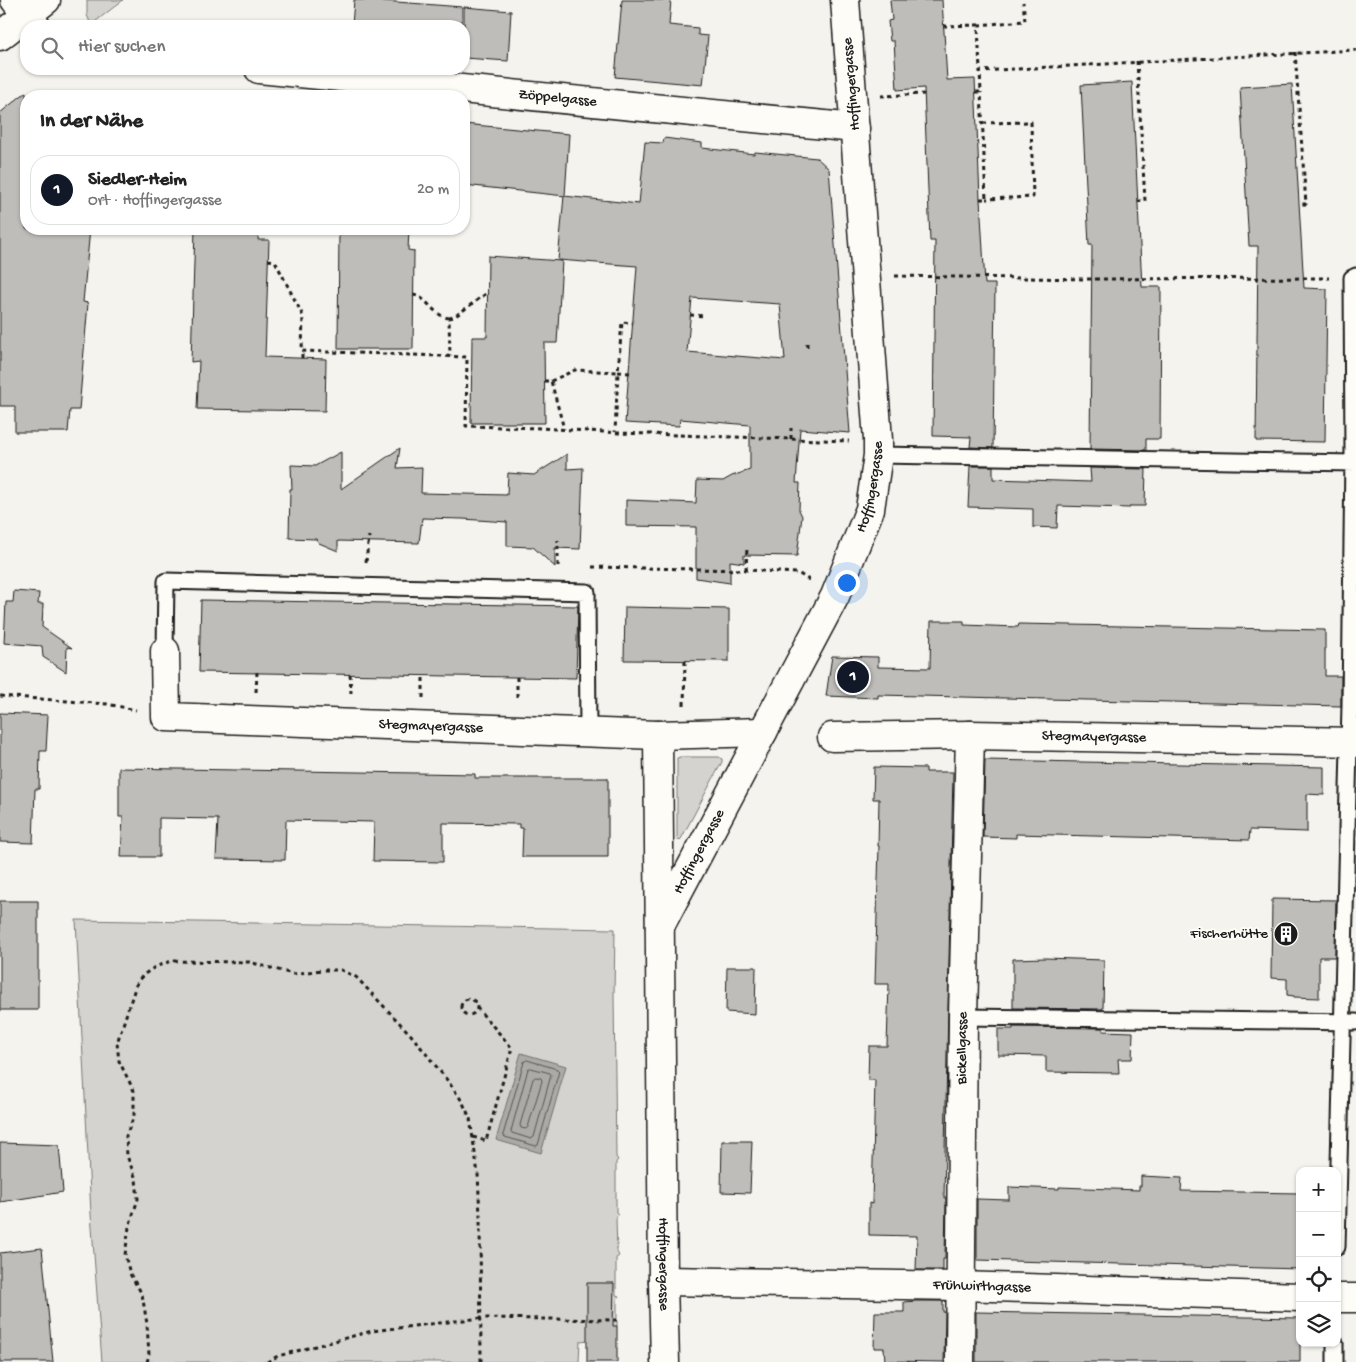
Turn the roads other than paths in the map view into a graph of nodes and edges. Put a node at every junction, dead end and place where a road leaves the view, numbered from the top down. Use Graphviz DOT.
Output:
graph roads {
  1 [pos="845,0"];
  2 [pos="31,10"];
  3 [pos="0,36"];
  4 [pos="320,75"];
  5 [pos="855,128"];
  6 [pos="1354,277"];
  7 [pos="878,449"];
  8 [pos="1355,463"];
  9 [pos="165,651"];
  10 [pos="588,732"];
  11 [pos="763,732"];
  12 [pos="671,735"];
  13 [pos="970,735"];
  14 [pos="832,737"];
  15 [pos="1353,742"];
  16 [pos="660,926"];
  17 [pos="963,1017"];
  18 [pos="1349,1022"];
  19 [pos="1339,1212"];
  20 [pos="663,1281"];
  21 [pos="960,1286"];
  22 [pos="1296,1297"];
  23 [pos="1341,1298"];
  24 [pos="1356,1298"];
  25 [pos="1336,1347"];
  26 [pos="665,1362"];
  27 [pos="960,1362"];
  28 [pos="1335,1362"];
  1 -- 5 [label="street, Hoffingergasse"];
  2 -- 3 [label="street"];
  4 -- 5 [label="street, Zöppelgasse"];
  5 -- 7 [label="street, Hoffingergasse"];
  6 -- 8 [label="lane"];
  7 -- 8 [label="lane"];
  7 -- 11 [label="street, Hoffingergasse"];
  8 -- 15 [label="lane"];
  9 -- 10 [label="street, Stegmayergasse"];
  9 -- 10 [label="lane"];
  10 -- 12 [label="street, Stegmayergasse"];
  11 -- 12 [label="street, Stegmayergasse"];
  11 -- 16 [label="street, Hoffingergasse"];
  12 -- 16 [label="street, Hoffingergasse"];
  13 -- 14 [label="street, Stegmayergasse"];
  13 -- 15 [label="street, Stegmayergasse"];
  13 -- 17 [label="street, Bickellgasse"];
  15 -- 18 [label="lane"];
  16 -- 20 [label="street, Hoffingergasse"];
  17 -- 18 [label="lane"];
  17 -- 21 [label="street, Bickellgasse"];
  18 -- 19 [label="lane"];
  20 -- 21 [label="street, Frühwirthgasse"];
  20 -- 26 [label="street, Hoffingergasse"];
  21 -- 22 [label="street, Frühwirthgasse"];
  21 -- 27 [label="street, Bickellgasse"];
  23 -- 24 [label="street"];
  25 -- 28 [label="lane"];
}
